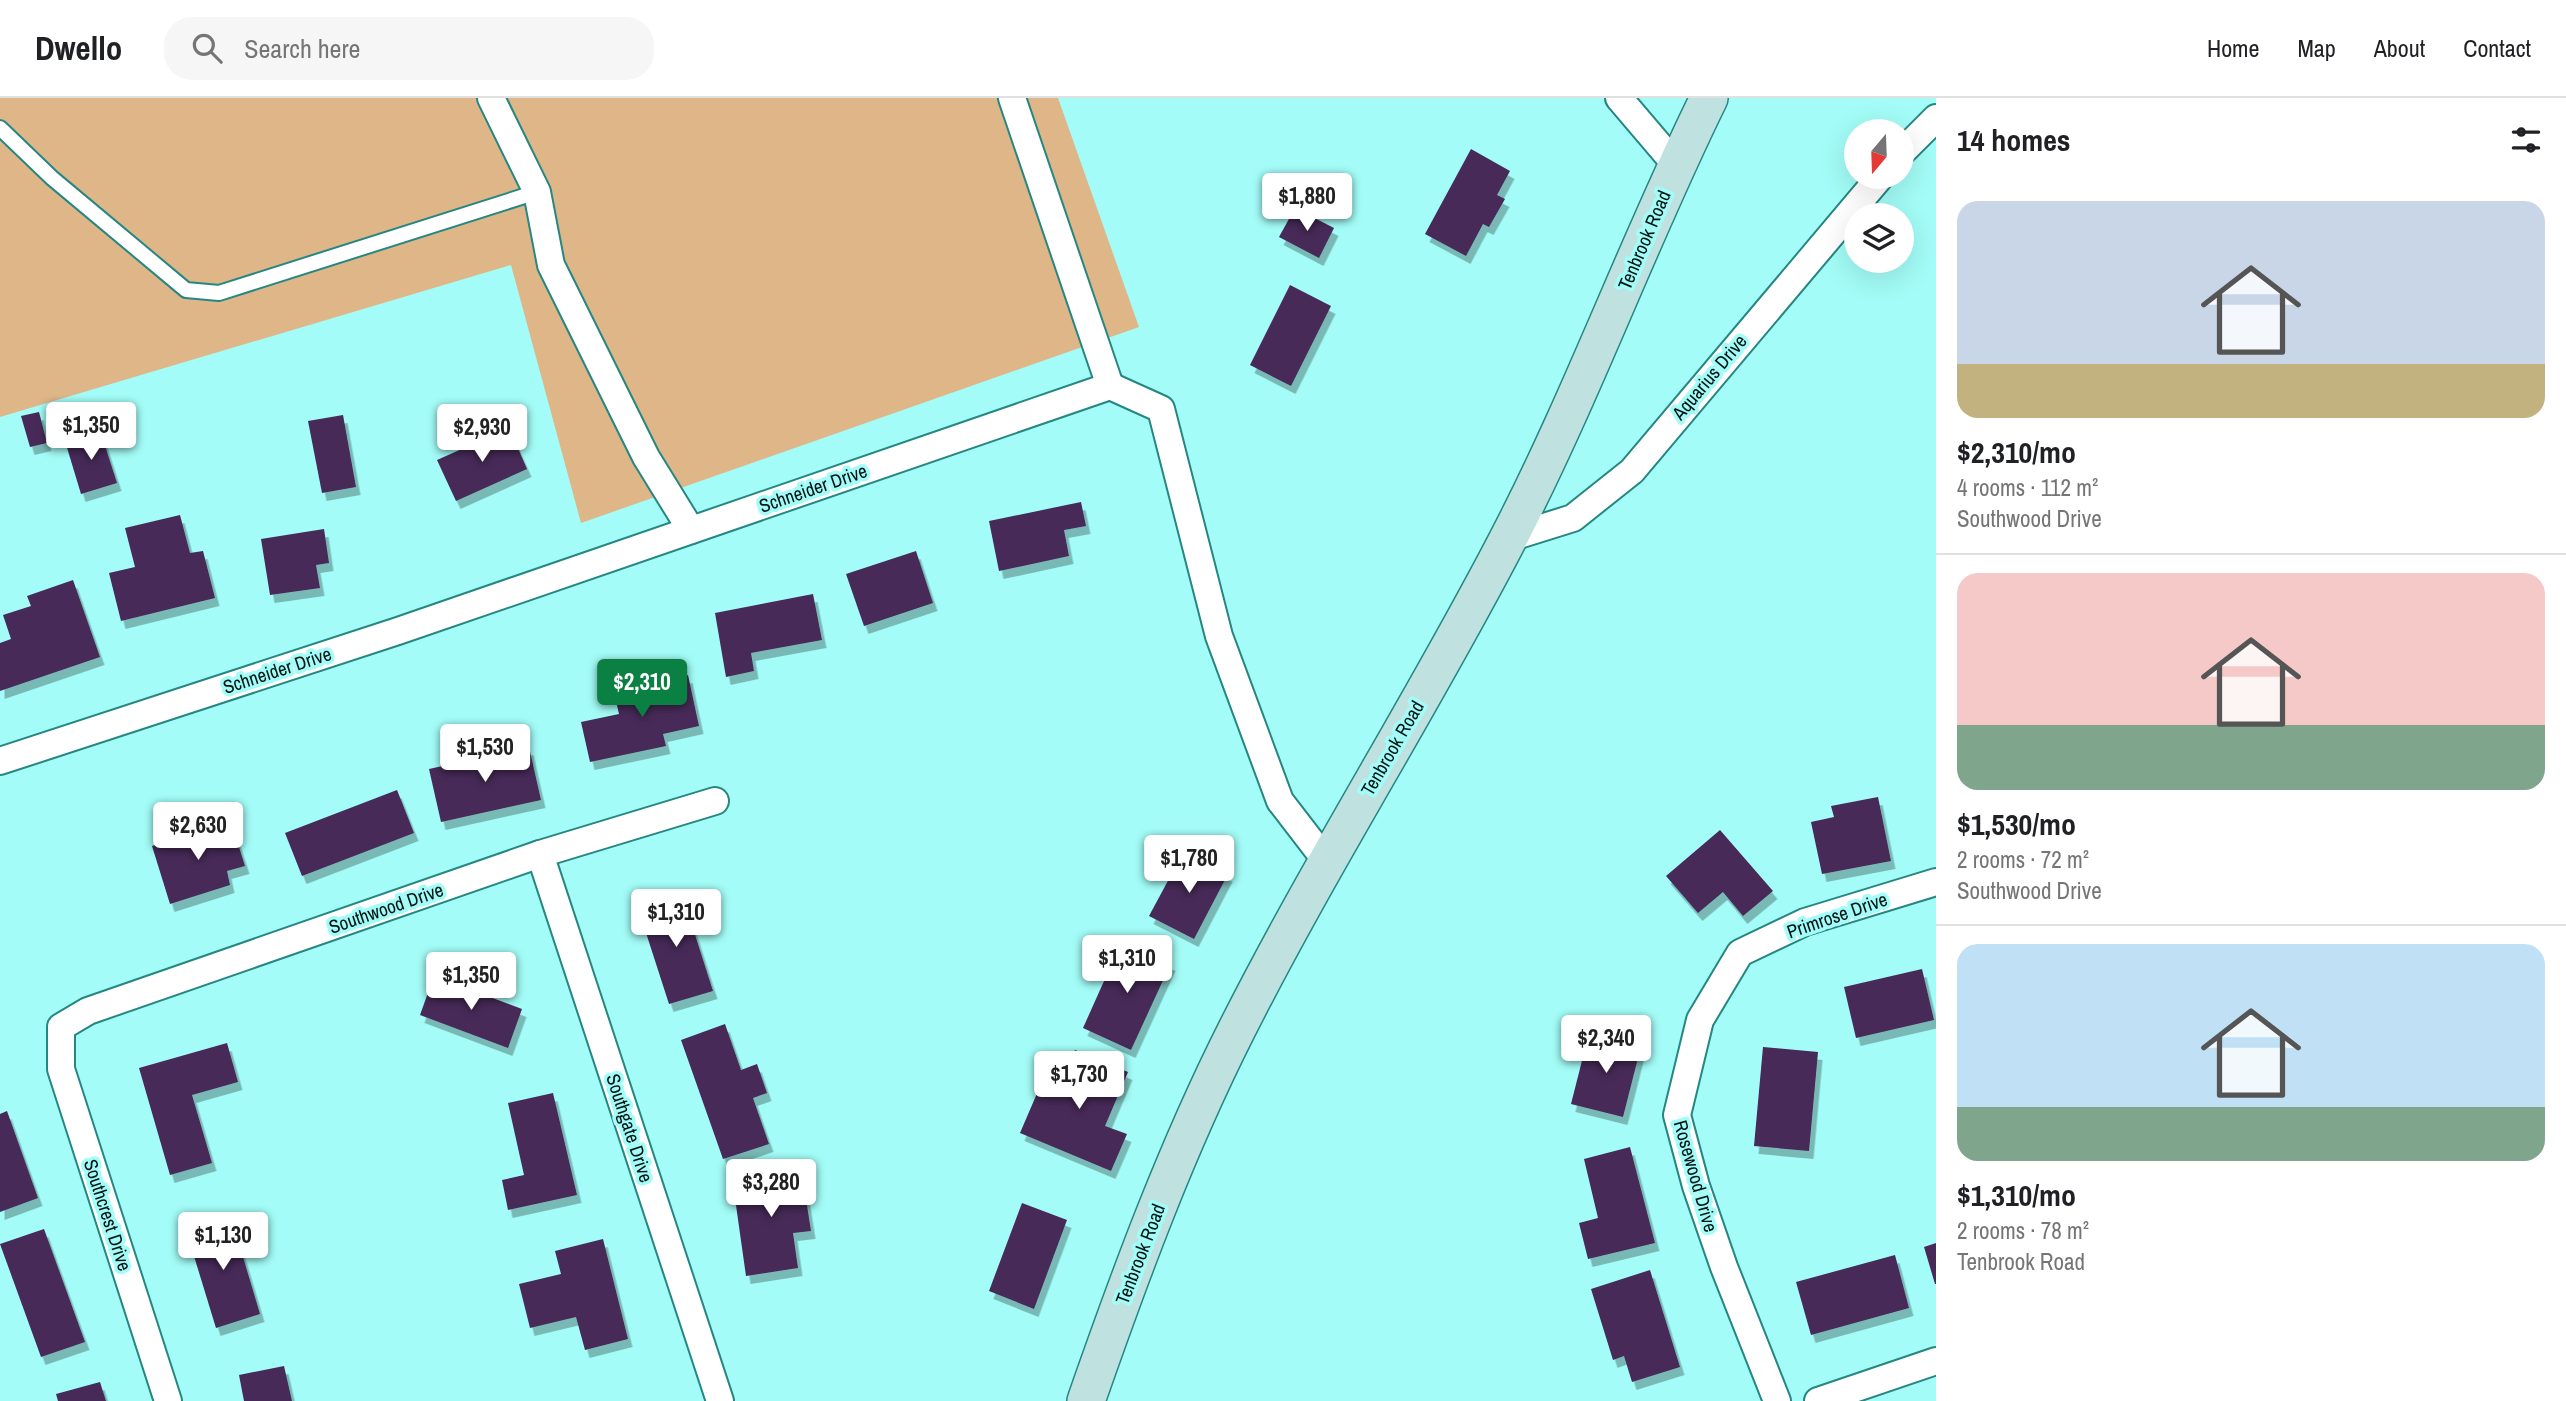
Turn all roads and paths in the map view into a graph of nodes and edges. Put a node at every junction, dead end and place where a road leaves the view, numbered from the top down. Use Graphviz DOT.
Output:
graph roads {
  1 [pos="491,98"];
  2 [pos="1012,98"];
  3 [pos="1619,98"];
  4 [pos="1709,98"];
  5 [pos="1936,118"];
  6 [pos="0,128"];
  7 [pos="1914,140"];
  8 [pos="1676,165"];
  9 [pos="1871,189"];
  10 [pos="537,192"];
  11 [pos="1110,386"];
  12 [pos="691,530"];
  13 [pos="1509,538"];
  14 [pos="0,761"];
  15 [pos="715,801"];
  16 [pos="540,854"];
  17 [pos="1327,862"];
  18 [pos="1936,882"];
  19 [pos="1740,953"];
  20 [pos="61,1027"];
  21 [pos="1936,1361"];
  22 [pos="168,1401"];
  23 [pos="720,1401"];
  24 [pos="1086,1401"];
  25 [pos="1777,1401"];
  26 [pos="1818,1401"];
  1 -- 10 [label="street"];
  2 -- 11 [label="street"];
  3 -- 8 [label="street"];
  4 -- 8 [label="street, Tenbrook Road"];
  5 -- 7 [label="street"];
  6 -- 10 [label="lane"];
  8 -- 13 [label="street, Tenbrook Road"];
  9 -- 13 [label="street, Aquarius Drive"];
  10 -- 12 [label="street"];
  11 -- 12 [label="street, Schneider Drive"];
  11 -- 17 [label="street"];
  12 -- 14 [label="street, Schneider Drive"];
  13 -- 17 [label="street, Tenbrook Road"];
  15 -- 16 [label="street, Southwood Drive"];
  16 -- 20 [label="street, Southwood Drive"];
  16 -- 23 [label="street, Southgate Drive"];
  17 -- 24 [label="street, Tenbrook Road"];
  18 -- 19 [label="street, Primrose Drive"];
  19 -- 25 [label="street, Rosewood Drive"];
  20 -- 22 [label="street, Southcrest Drive"];
  21 -- 26 [label="street"];
}
